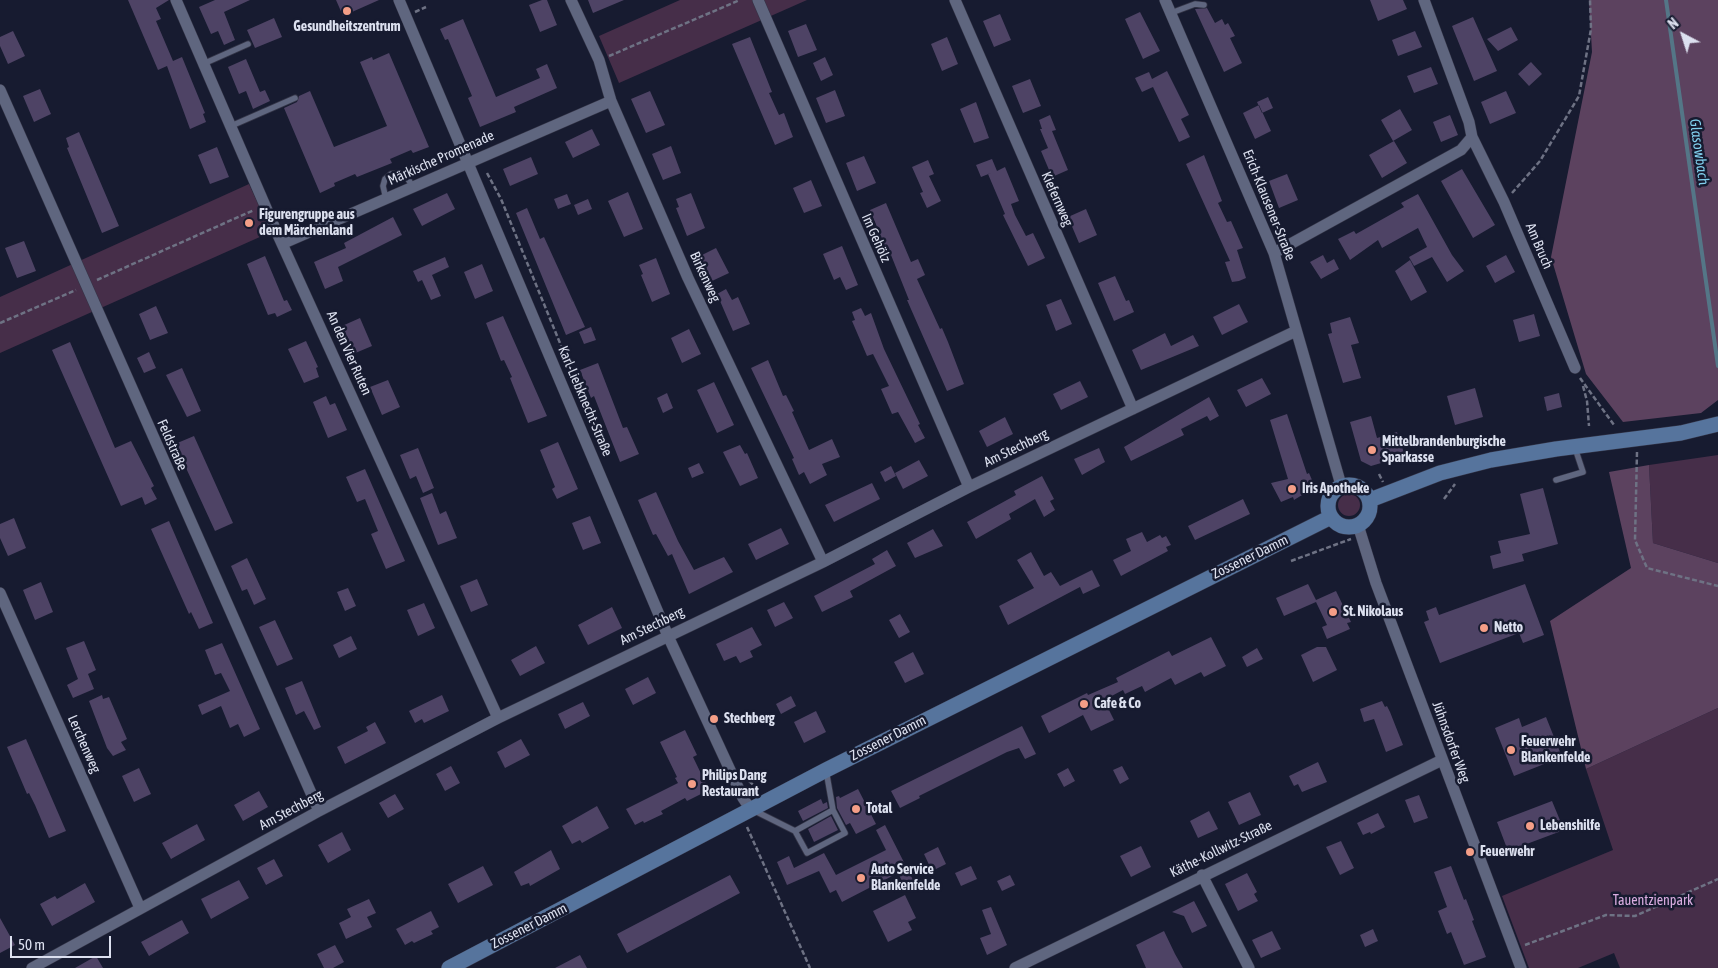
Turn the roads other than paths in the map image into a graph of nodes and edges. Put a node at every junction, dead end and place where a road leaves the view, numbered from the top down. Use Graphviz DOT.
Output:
graph roads {
  1 [pos="176,0"];
  2 [pos="399,0"];
  3 [pos="571,0"];
  4 [pos="758,0"];
  5 [pos="954,0"];
  6 [pos="1165,0"];
  7 [pos="1424,0"];
  8 [pos="1189,3"];
  9 [pos="1204,5"];
  10 [pos="1171,13"];
  11 [pos="248,44"];
  12 [pos="203,64"];
  13 [pos="0,90"];
  14 [pos="295,98"];
  15 [pos="611,101"];
  16 [pos="230,126"];
  17 [pos="1472,137"];
  18 [pos="473,160"];
  19 [pos="412,187"];
  20 [pos="386,199"];
  21 [pos="284,244"];
  22 [pos="1274,253"];
  23 [pos="1296,331"];
  24 [pos="1575,368"];
  25 [pos="1133,409"];
  26 [pos="1712,426"];
  27 [pos="1575,446"];
  28 [pos="1556,480"];
  29 [pos="1341,485"];
  30 [pos="970,487"];
  31 [pos="1370,500"];
  32 [pos="1331,517"];
  33 [pos="1358,525"];
  34 [pos="823,562"];
  35 [pos="0,593"];
  36 [pos="668,636"];
  37 [pos="498,718"];
  38 [pos="1442,760"];
  39 [pos="826,770"];
  40 [pos="751,810"];
  41 [pos="833,810"];
  42 [pos="319,811"];
  43 [pos="795,831"];
  44 [pos="1202,875"];
  45 [pos="140,908"];
  46 [pos="32,968"];
  47 [pos="449,968"];
  48 [pos="1017,968"];
  49 [pos="1249,968"];
  50 [pos="1521,968"];
  1 -- 12 [label="street, An den Vier Ruten"];
  2 -- 18 [label="street, Karl-Liebknecht-Straße"];
  3 -- 15 [label="street, Birkenweg"];
  4 -- 30 [label="street, Im Gehölz"];
  5 -- 25 [label="street, Kiefernweg"];
  6 -- 10 [label="street, Erich-Klausener-Straße"];
  7 -- 17 [label="street, Am Bruch"];
  8 -- 9 [label="lane"];
  8 -- 10 [label="lane"];
  10 -- 22 [label="street, Erich-Klausener-Straße"];
  11 -- 12 [label="lane"];
  12 -- 16 [label="street, An den Vier Ruten"];
  13 -- 42 [label="street, Feldstraße"];
  14 -- 16 [label="lane"];
  15 -- 18 [label="street, Märkische Promenade"];
  15 -- 34 [label="street, Birkenweg"];
  16 -- 21 [label="street, An den Vier Ruten"];
  17 -- 22 [label="street"];
  17 -- 24 [label="street, Am Bruch"];
  18 -- 19 [label="street, Märkische Promenade"];
  18 -- 36 [label="street, Karl-Liebknecht-Straße"];
  19 -- 20 [label="street, Märkische Promenade"];
  19 -- 20 [label="lane"];
  20 -- 21 [label="street, Märkische Promenade"];
  21 -- 37 [label="street, An den Vier Ruten"];
  22 -- 23 [label="street, Erich-Klausener-Straße"];
  23 -- 25 [label="street, Am Stechberg"];
  23 -- 29 [label="street, Erich-Klausener-Straße"];
  25 -- 30 [label="street, Am Stechberg"];
  26 -- 27 [label="main road"];
  27 -- 28 [label="lane"];
  27 -- 31 [label="main road"];
  29 -- 31 [label="main road"];
  29 -- 32 [label="main road"];
  30 -- 34 [label="street, Am Stechberg"];
  31 -- 33 [label="main road"];
  32 -- 33 [label="main road"];
  32 -- 39 [label="main road, Zossener Damm"];
  33 -- 38 [label="street, Jühnsdorfer Weg"];
  34 -- 36 [label="street, Am Stechberg"];
  35 -- 45 [label="street, Lerchenweg"];
  36 -- 37 [label="street, Am Stechberg"];
  36 -- 40 [label="street, Karl-Liebknecht-Straße"];
  37 -- 42 [label="street, Am Stechberg"];
  38 -- 44 [label="street, Käthe-Kollwitz-Straße"];
  38 -- 50 [label="street, Jühnsdorfer Weg"];
  39 -- 40 [label="main road, Zossener Damm"];
  39 -- 41 [label="lane"];
  40 -- 43 [label="lane"];
  40 -- 47 [label="main road, Zossener Damm"];
  41 -- 43 [label="lane"];
  41 -- 43 [label="lane"];
  42 -- 45 [label="street, Am Stechberg"];
  44 -- 48 [label="street, Käthe-Kollwitz-Straße"];
  44 -- 49 [label="street"];
  45 -- 46 [label="street, Am Stechberg"];
}
